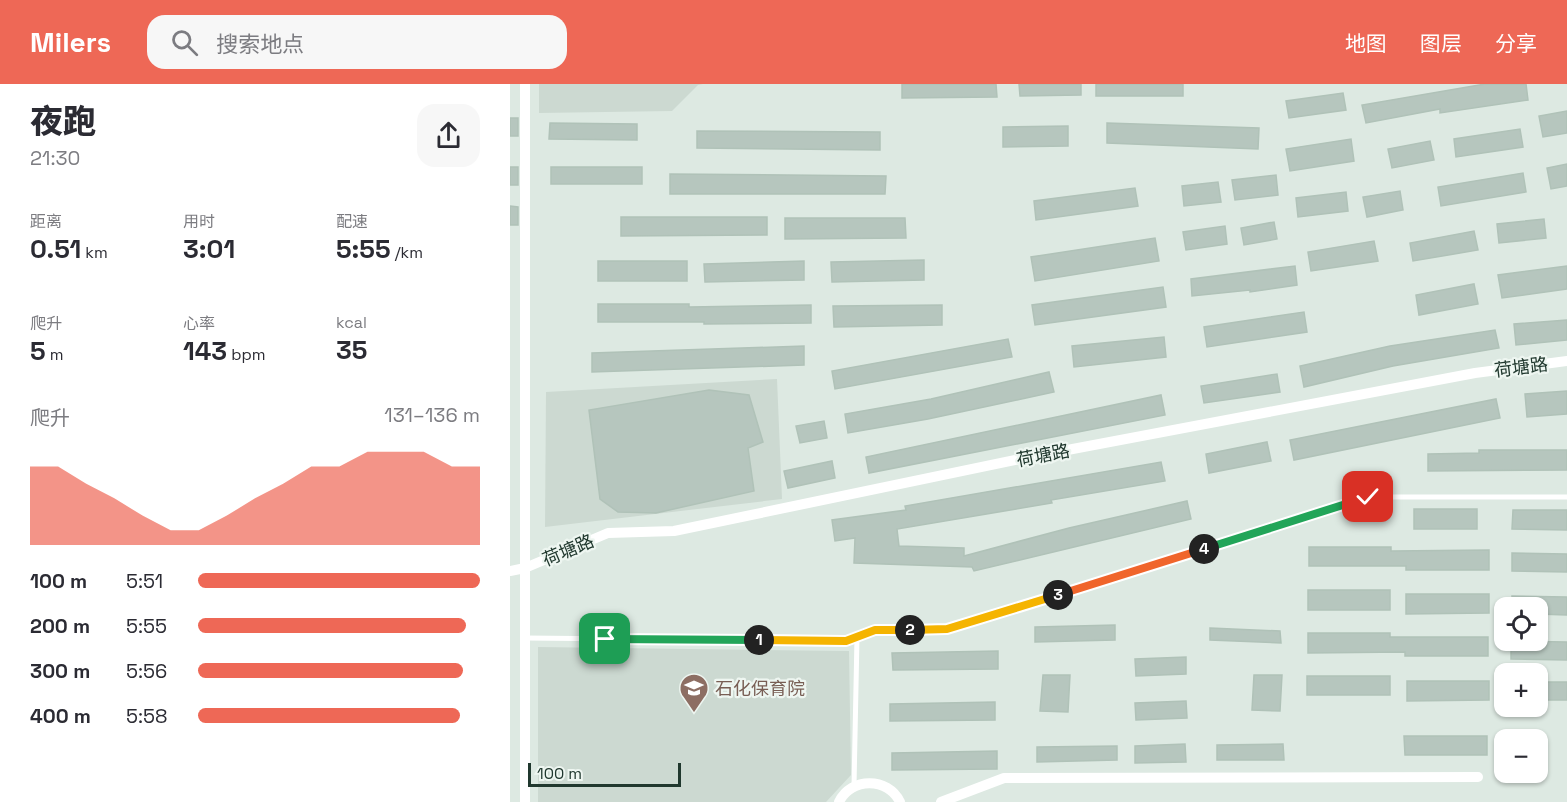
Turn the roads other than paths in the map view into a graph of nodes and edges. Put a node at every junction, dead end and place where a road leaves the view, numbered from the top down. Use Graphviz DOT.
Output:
graph roads {
  1 [pos="525,84"];
  2 [pos="1567,361"];
  3 [pos="1567,497"];
  4 [pos="525,568"];
  5 [pos="510,571"];
  6 [pos="857,637"];
  7 [pos="525,638"];
  8 [pos="1478,777"];
  9 [pos="854,786"];
  10 [pos="525,802"];
  11 [pos="839,802"];
  12 [pos="900,802"];
  13 [pos="941,802"];
  1 -- 4 [label="street"];
  2 -- 4 [label="street, 荷塘路"];
  3 -- 6 [label="lane"];
  4 -- 5 [label="street, 荷塘路"];
  4 -- 7 [label="street"];
  6 -- 7 [label="lane"];
  6 -- 9 [label="lane"];
  7 -- 10 [label="street"];
  8 -- 13 [label="street"];
  9 -- 11 [label="street"];
  9 -- 12 [label="street"];
}
